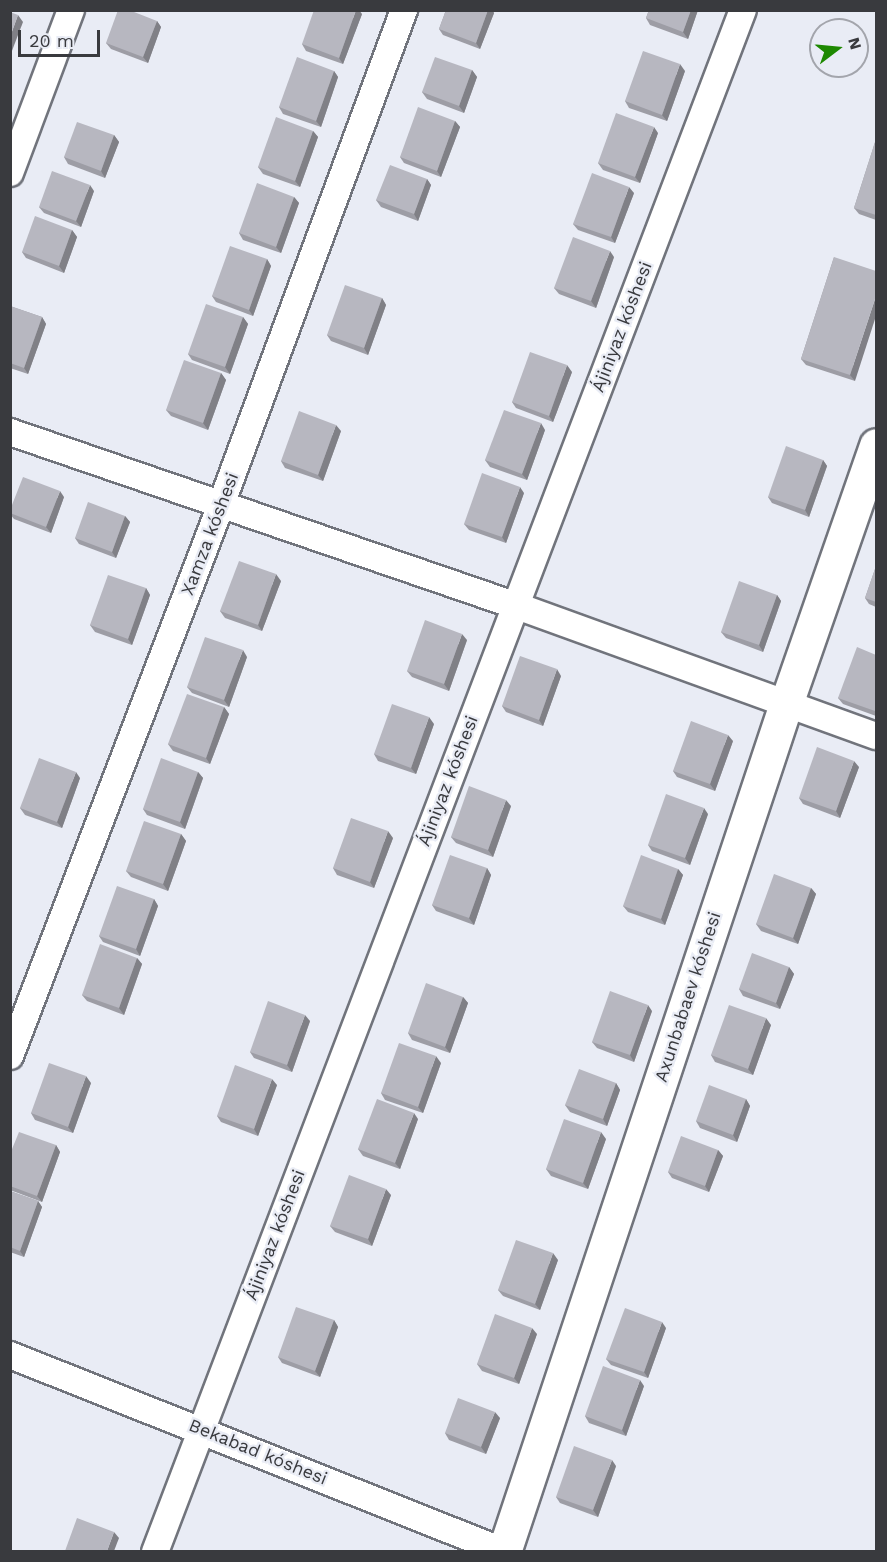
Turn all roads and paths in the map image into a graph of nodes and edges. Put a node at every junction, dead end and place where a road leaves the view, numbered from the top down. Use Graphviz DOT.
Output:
graph roads {
  1 [pos="71,10"];
  2 [pos="404,10"];
  3 [pos="743,10"];
  4 [pos="10,173"];
  5 [pos="10,432"];
  6 [pos="876,445"];
  7 [pos="221,505"];
  8 [pos="514,605"];
  9 [pos="786,704"];
  10 [pos="876,736"];
  11 [pos="10,1056"];
  12 [pos="10,1355"];
  13 [pos="201,1428"];
  14 [pos="154,1551"];
  15 [pos="504,1551"];
  1 -- 4 [label="street"];
  2 -- 7 [label="street, Xamza kóshesi"];
  3 -- 8 [label="street, Ájiniyaz kóshesi"];
  5 -- 7 [label="street"];
  6 -- 9 [label="street, Axunbabaev kóshesi"];
  7 -- 8 [label="street"];
  7 -- 11 [label="street, Xamza kóshesi"];
  8 -- 9 [label="street"];
  8 -- 13 [label="street, Ájiniyaz kóshesi"];
  9 -- 10 [label="street"];
  9 -- 15 [label="street, Axunbabaev kóshesi"];
  12 -- 13 [label="street, Bekabad kóshesi"];
  13 -- 14 [label="street, Ájiniyaz kóshesi"];
  13 -- 15 [label="street, Bekabad kóshesi"];
}
